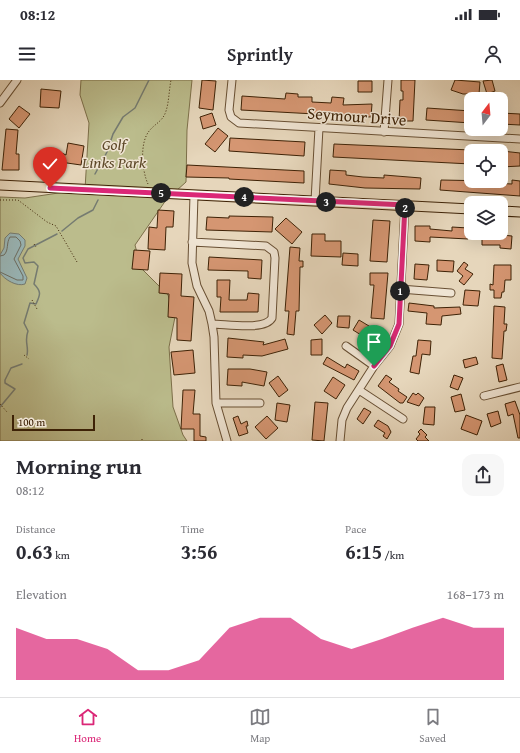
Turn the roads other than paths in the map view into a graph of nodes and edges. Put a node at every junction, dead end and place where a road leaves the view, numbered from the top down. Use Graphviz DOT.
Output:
graph roads {
  1 [pos="17,80"];
  2 [pos="232,80"];
  3 [pos="388,80"];
  4 [pos="0,103"];
  5 [pos="319,128"];
  6 [pos="384,132"];
  7 [pos="520,139"];
  8 [pos="0,185"];
  9 [pos="194,195"];
  10 [pos="315,201"];
  11 [pos="405,205"];
  12 [pos="464,209"];
  13 [pos="508,211"];
  14 [pos="520,212"];
  15 [pos="192,242"];
  16 [pos="400,289"];
  17 [pos="450,293"];
  18 [pos="212,324"];
  19 [pos="346,346"];
  20 [pos="374,366"];
  21 [pos="520,387"];
  22 [pos="359,390"];
  23 [pos="484,396"];
  24 [pos="216,403"];
  25 [pos="260,404"];
  26 [pos="402,419"];
  27 [pos="227,441"];
  28 [pos="340,441"];
  1 -- 4 [label="street"];
  2 -- 5 [label="street, Seymour Drive"];
  3 -- 6 [label="street"];
  5 -- 6 [label="street, Seymour Drive"];
  5 -- 10 [label="street"];
  6 -- 7 [label="street, Seymour Drive"];
  8 -- 9 [label="main road"];
  9 -- 10 [label="main road"];
  9 -- 15 [label="street"];
  10 -- 11 [label="main road"];
  11 -- 12 [label="main road"];
  11 -- 16 [label="street"];
  13 -- 14 [label="main road"];
  15 -- 18 [label="street"];
  15 -- 18 [label="street"];
  16 -- 17 [label="street"];
  16 -- 20 [label="street"];
  18 -- 24 [label="street"];
  19 -- 20 [label="street"];
  20 -- 22 [label="street"];
  21 -- 23 [label="street"];
  22 -- 26 [label="street"];
  22 -- 28 [label="street"];
  24 -- 25 [label="street"];
  24 -- 27 [label="street"];
}
